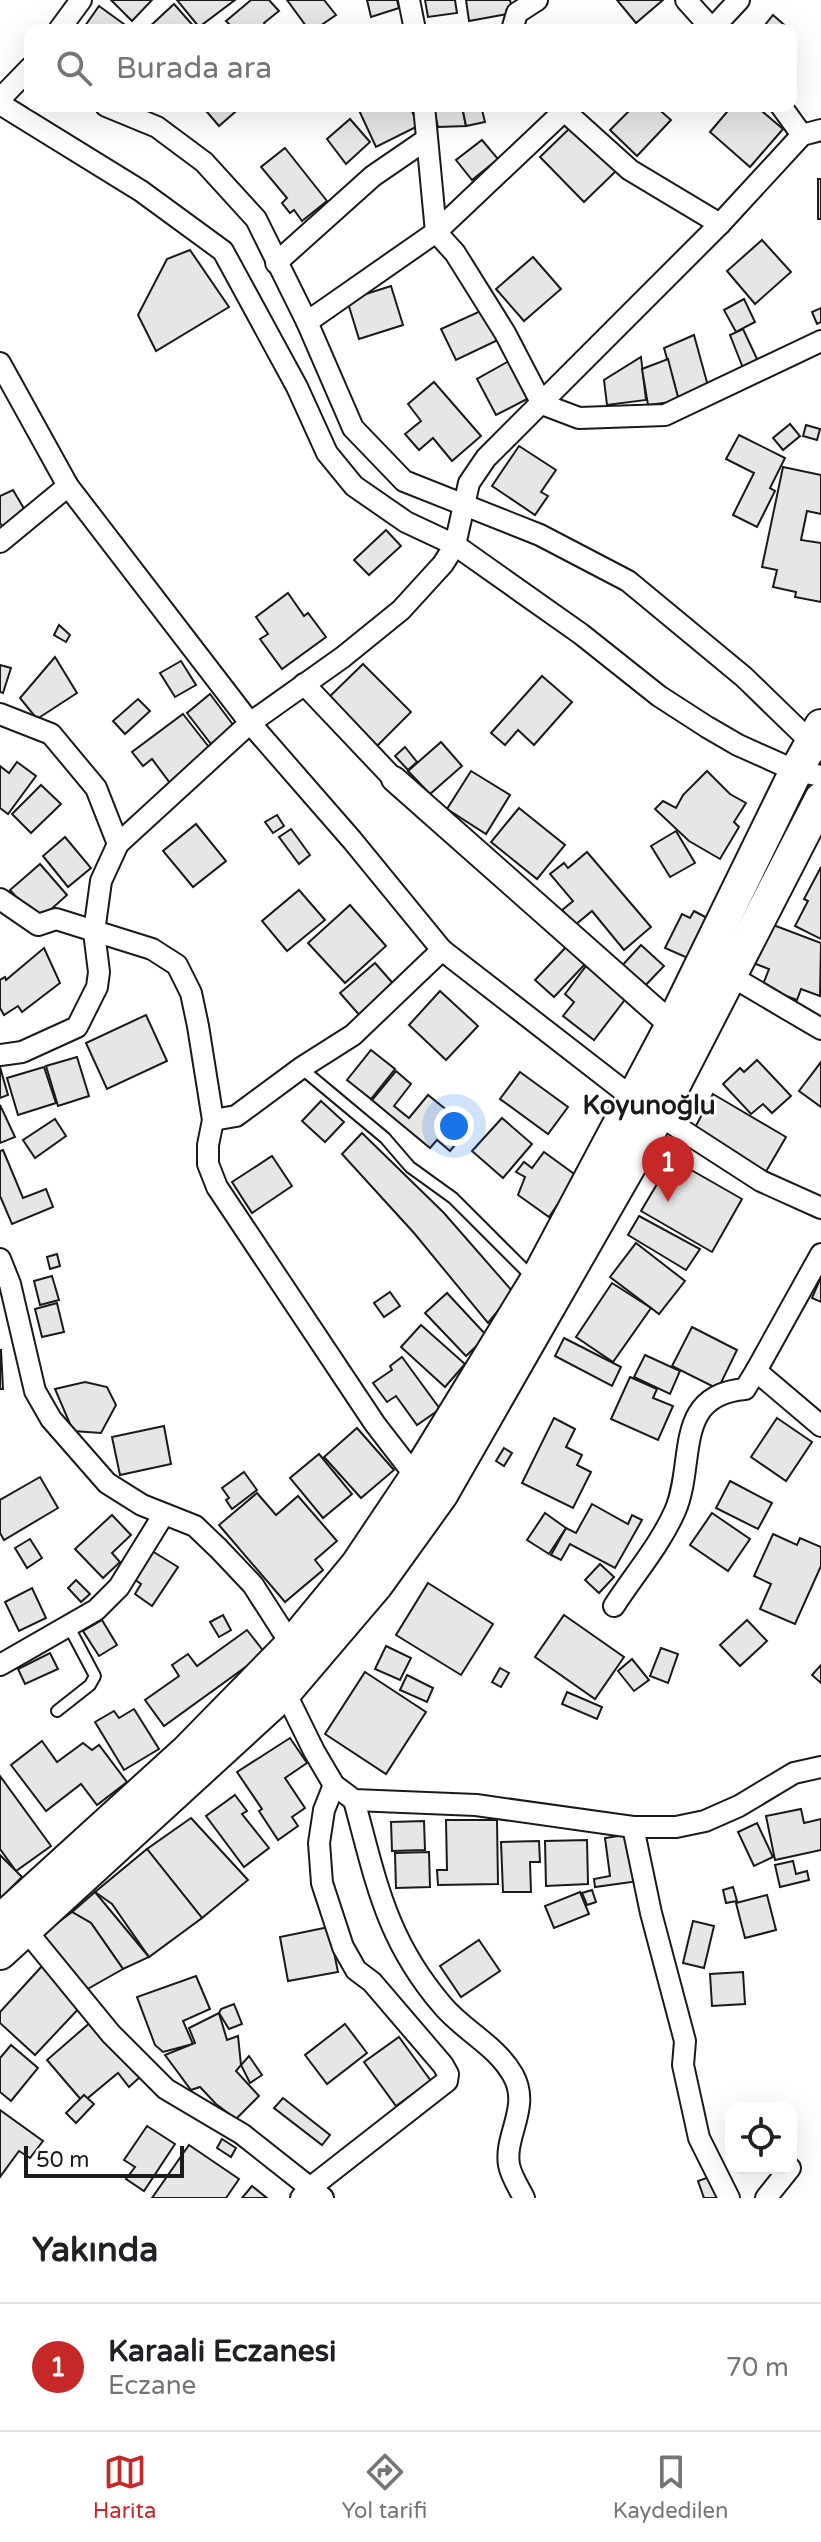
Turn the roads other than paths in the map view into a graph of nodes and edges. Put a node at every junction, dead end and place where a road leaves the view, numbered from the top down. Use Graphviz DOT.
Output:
graph roads {
  1 [pos="81,0"];
  2 [pos="409,0"];
  3 [pos="537,0"];
  4 [pos="686,0"];
  5 [pos="739,0"];
  6 [pos="63,24"];
  7 [pos="414,24"];
  8 [pos="514,24"];
  9 [pos="707,24"];
  10 [pos="717,24"];
  11 [pos="24,75"];
  12 [pos="0,101"];
  13 [pos="121,112"];
  14 [pos="425,112"];
  15 [pos="559,112"];
  16 [pos="565,112"];
  17 [pos="788,112"];
  18 [pos="812,132"];
  19 [pos="427,139"];
  20 [pos="720,224"];
  21 [pos="436,232"];
  22 [pos="276,263"];
  23 [pos="307,322"];
  24 [pos="821,341"];
  25 [pos="0,363"];
  26 [pos="542,404"];
  27 [pos="68,486"];
  28 [pos="466,503"];
  29 [pos="0,542"];
  30 [pos="455,545"];
  31 [pos="304,684"];
  32 [pos="0,714"];
  33 [pos="250,723"];
  34 [pos="814,755"];
  35 [pos="394,779"];
  36 [pos="821,799"];
  37 [pos="118,844"];
  38 [pos="0,899"];
  39 [pos="94,932"];
  40 [pos="442,950"];
  41 [pos="731,976"];
  42 [pos="672,1025"];
  43 [pos="821,1029"];
  44 [pos="0,1055"];
  45 [pos="301,1068"];
  46 [pos="646,1106"];
  47 [pos="213,1120"];
  48 [pos="821,1208"];
  49 [pos="821,1254"];
  50 [pos="0,1259"];
  51 [pos="536,1281"];
  52 [pos="756,1371"];
  53 [pos="821,1426"];
  54 [pos="428,1486"];
  55 [pos="164,1514"];
  56 [pos="614,1606"];
  57 [pos="69,1627"];
  58 [pos="298,1655"];
  59 [pos="0,1665"];
  60 [pos="285,1692"];
  61 [pos="57,1711"];
  62 [pos="821,1767"];
  63 [pos="334,1785"];
  64 [pos="354,1800"];
  65 [pos="633,1827"];
  66 [pos="12,1925"];
  67 [pos="0,1953"];
  68 [pos="785,2174"];
  69 [pos="311,2195"];
  70 [pos="524,2198"];
  71 [pos="729,2198"];
  72 [pos="766,2198"];
  1 -- 6 [label="street"];
  2 -- 7 [label="street"];
  3 -- 8 [label="street"];
  4 -- 9 [label="street"];
  5 -- 10 [label="street"];
  11 -- 12 [label="street"];
  12 -- 30 [label="street"];
  13 -- 22 [label="street"];
  14 -- 19 [label="street"];
  15 -- 21 [label="street"];
  16 -- 20 [label="street"];
  17 -- 18 [label="street"];
  18 -- 20 [label="street"];
  19 -- 21 [label="street"];
  19 -- 22 [label="street"];
  20 -- 26 [label="street"];
  21 -- 23 [label="street"];
  21 -- 26 [label="street"];
  22 -- 23 [label="street"];
  23 -- 28 [label="street"];
  24 -- 26 [label="street"];
  25 -- 27 [label="street"];
  26 -- 28 [label="street"];
  27 -- 29 [label="street"];
  27 -- 33 [label="street"];
  28 -- 30 [label="street"];
  28 -- 34 [label="street"];
  30 -- 31 [label="street"];
  30 -- 34 [label="street"];
  31 -- 33 [label="street"];
  31 -- 35 [label="street"];
  32 -- 37 [label="street"];
  33 -- 37 [label="street"];
  33 -- 40 [label="street"];
  34 -- 42 [label="highway"];
  35 -- 42 [label="street"];
  36 -- 41 [label="highway"];
  37 -- 39 [label="street"];
  38 -- 39 [label="street"];
  39 -- 44 [label="street"];
  39 -- 47 [label="street"];
  40 -- 45 [label="street"];
  40 -- 46 [label="street"];
  41 -- 43 [label="street"];
  41 -- 46 [label="highway"];
  42 -- 46 [label="highway"];
  45 -- 47 [label="street"];
  45 -- 51 [label="lane"];
  46 -- 48 [label="street"];
  46 -- 51 [label="highway"];
  46 -- 54 [label="highway"];
  47 -- 54 [label="street"];
  49 -- 52 [label="street"];
  50 -- 55 [label="street"];
  51 -- 54 [label="highway"];
  52 -- 53 [label="street"];
  52 -- 56 [label="street"];
  54 -- 58 [label="highway"];
  55 -- 57 [label="street"];
  55 -- 58 [label="street"];
  57 -- 59 [label="street"];
  57 -- 61 [label="lane"];
  58 -- 60 [label="highway"];
  58 -- 66 [label="highway"];
  60 -- 63 [label="street"];
  60 -- 66 [label="highway"];
  62 -- 65 [label="street"];
  63 -- 64 [label="street"];
  63 -- 69 [label="street"];
  64 -- 65 [label="street"];
  64 -- 70 [label="street"];
  65 -- 71 [label="street"];
  66 -- 67 [label="highway"];
  66 -- 69 [label="street"];
  68 -- 72 [label="street"];
}
